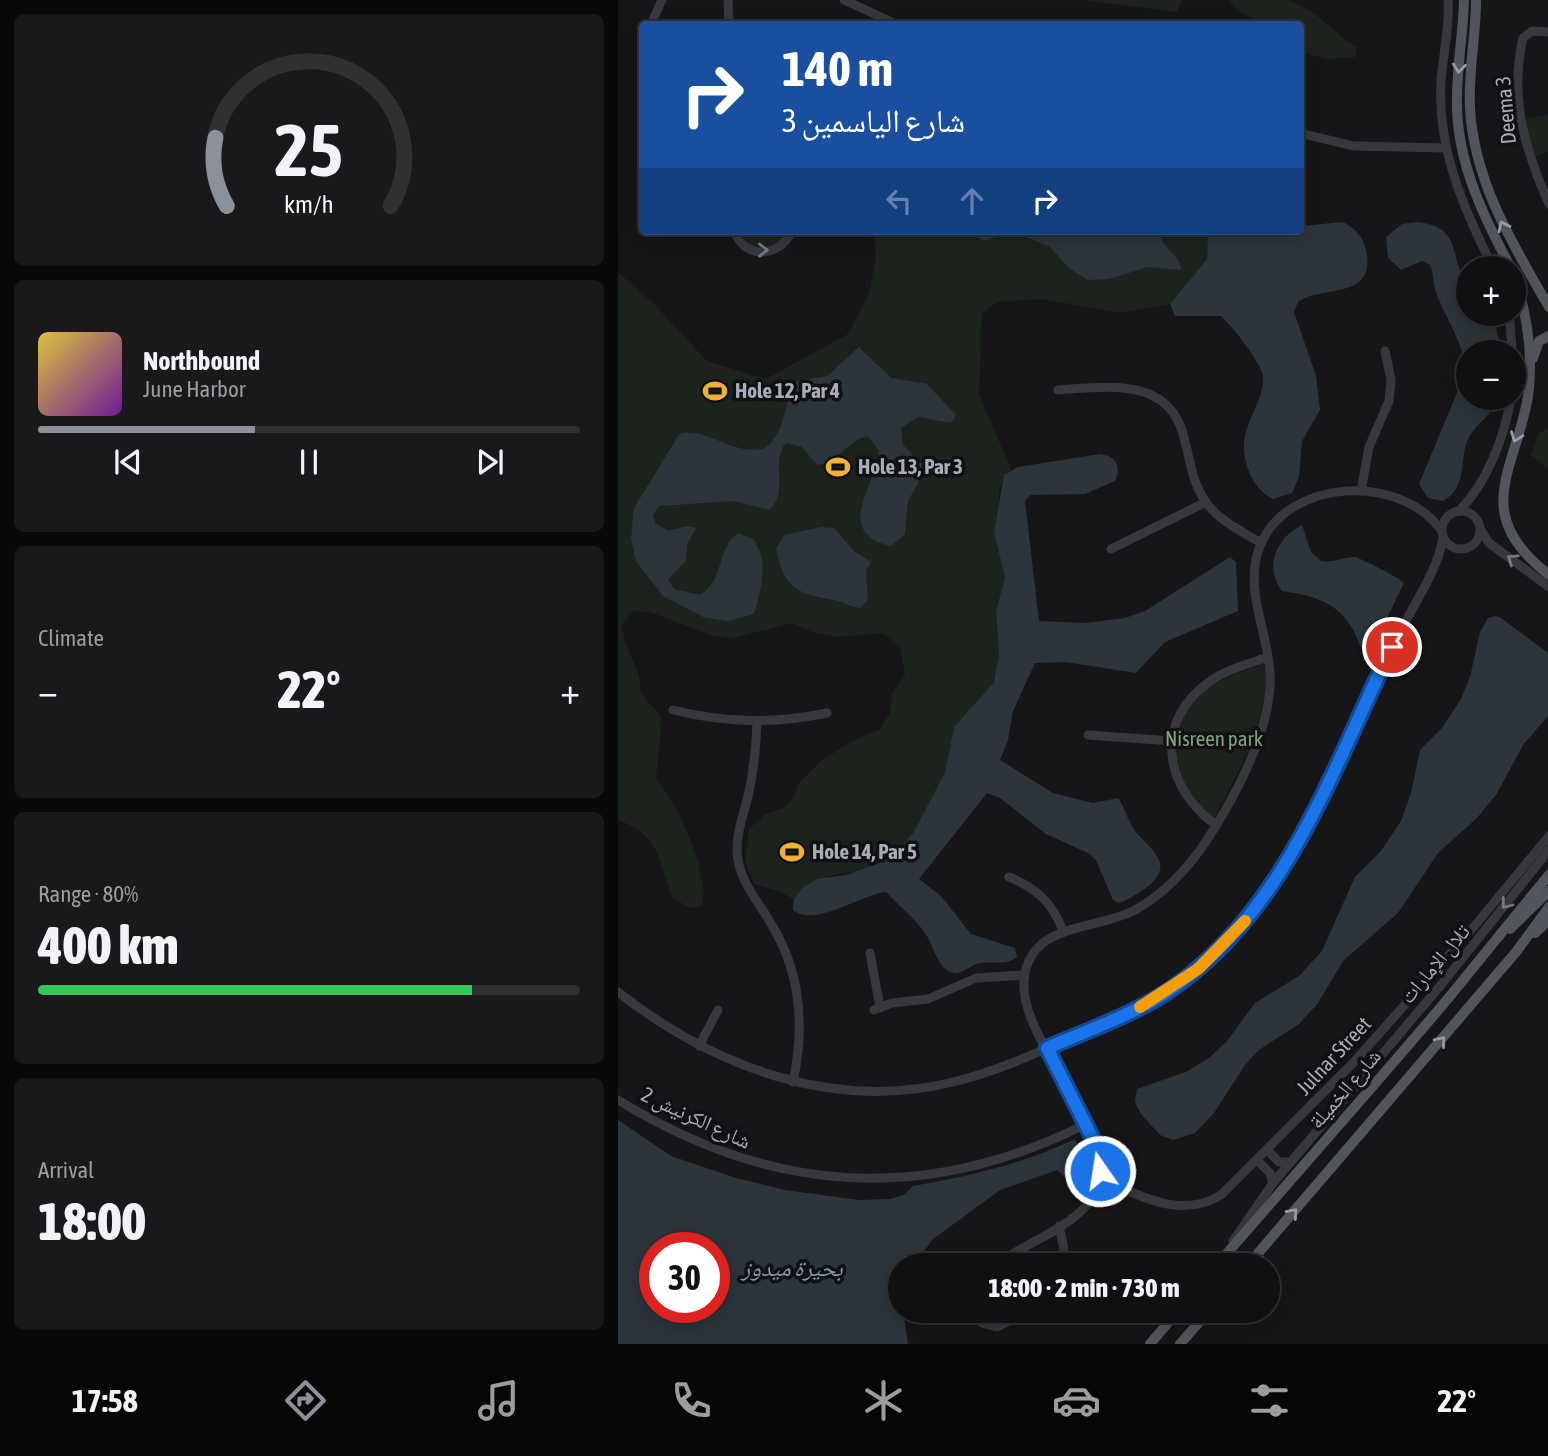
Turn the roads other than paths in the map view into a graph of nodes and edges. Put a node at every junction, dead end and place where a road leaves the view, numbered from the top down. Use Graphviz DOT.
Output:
graph roads {
  1 [pos="662,0"];
  2 [pos="728,0"];
  3 [pos="844,0"];
  4 [pos="1448,0"];
  5 [pos="1464,0"];
  6 [pos="1476,0"];
  7 [pos="652,21"];
  8 [pos="729,21"];
  9 [pos="890,21"];
  10 [pos="1548,32"];
  11 [pos="1304,135"];
  12 [pos="1446,148"];
  13 [pos="1548,204"];
  14 [pos="736,235"];
  15 [pos="789,235"];
  16 [pos="1487,256"];
  17 [pos="1504,256"];
  18 [pos="1548,307"];
  19 [pos="1526,320"];
  20 [pos="1548,336"];
  21 [pos="1385,351"];
  22 [pos="1530,373"];
  23 [pos="1058,390"];
  24 [pos="1508,410"];
  25 [pos="1477,489"];
  26 [pos="1361,491"];
  27 [pos="1206,502"];
  28 [pos="1423,511"];
  29 [pos="1459,511"];
  30 [pos="1449,515"];
  31 [pos="1475,517"];
  32 [pos="1480,528"];
  33 [pos="1442,534"];
  34 [pos="1261,543"];
  35 [pos="1111,549"];
  36 [pos="1456,549"];
  37 [pos="1435,568"];
  38 [pos="1548,575"];
  39 [pos="1548,587"];
  40 [pos="1268,657"];
  41 [pos="673,710"];
  42 [pos="827,713"];
  43 [pos="757,722"];
  44 [pos="1088,735"];
  45 [pos="1172,741"];
  46 [pos="1216,825"];
  47 [pos="1548,836"];
  48 [pos="1548,850"];
  49 [pos="1548,864"];
  50 [pos="1548,875"];
  51 [pos="1009,877"];
  52 [pos="1548,891"];
  53 [pos="1524,901"];
  54 [pos="1548,907"];
  55 [pos="1548,920"];
  56 [pos="1063,931"];
  57 [pos="1500,937"];
  58 [pos="1516,952"];
  59 [pos="870,953"];
  60 [pos="1024,975"];
  61 [pos="618,992"];
  62 [pos="718,1010"];
  63 [pos="699,1046"];
  64 [pos="1047,1048"];
  65 [pos="793,1082"];
  66 [pos="618,1100"];
  67 [pos="1086,1124"];
  68 [pos="1268,1151"];
  69 [pos="1257,1161"];
  70 [pos="1291,1162"];
  71 [pos="1100,1179"];
  72 [pos="1273,1182"];
  73 [pos="1059,1226"];
  74 [pos="1015,1253"];
  75 [pos="1063,1253"];
  76 [pos="1226,1253"];
  77 [pos="1228,1253"];
  78 [pos="1258,1253"];
  79 [pos="982,1323"];
  80 [pos="1005,1323"];
  81 [pos="1168,1323"];
  82 [pos="1198,1323"];
  83 [pos="1150,1344"];
  84 [pos="1180,1344"];
  1 -- 7 [label="street"];
  2 -- 8 [label="street"];
  3 -- 9 [label="street"];
  4 -- 12 [label="street"];
  5 -- 17 [label="main road, one-way"];
  18 -- 6 [label="main road, one-way"];
  10 -- 13 [label="street, Deema 3"];
  11 -- 12 [label="street"];
  12 -- 16 [label="street"];
  14 -- 15 [label="street, one-way"];
  19 -- 22 [label="main road"];
  20 -- 22 [label="main road"];
  21 -- 26 [label="street"];
  22 -- 38 [label="main road, one-way"];
  23 -- 27 [label="street"];
  24 -- 25 [label="street"];
  25 -- 29 [label="street"];
  25 -- 31 [label="street"];
  26 -- 28 [label="street"];
  26 -- 34 [label="street"];
  27 -- 34 [label="street"];
  27 -- 35 [label="street"];
  28 -- 30 [label="street"];
  28 -- 33 [label="street"];
  29 -- 30 [label="street"];
  29 -- 31 [label="street"];
  30 -- 33 [label="street"];
  31 -- 32 [label="street"];
  32 -- 36 [label="street"];
  39 -- 32 [label="street, one-way"];
  33 -- 36 [label="street"];
  33 -- 37 [label="street"];
  34 -- 40 [label="street"];
  36 -- 37 [label="street"];
  37 -- 64 [label="street"];
  40 -- 45 [label="street"];
  40 -- 46 [label="street"];
  41 -- 43 [label="street"];
  42 -- 43 [label="street"];
  43 -- 65 [label="street"];
  44 -- 45 [label="street"];
  45 -- 46 [label="street"];
  46 -- 56 [label="street"];
  47 -- 68 [label="street, Julnar Street"];
  48 -- 70 [label="street, تلال الإمارات, one-way"];
  49 -- 53 [label="main road"];
  50 -- 53 [label="main road, شارع الخميلة"];
  51 -- 56 [label="street"];
  52 -- 57 [label="main road, شارع الخميلة"];
  53 -- 57 [label="main road, شارع الخميلة"];
  54 -- 58 [label="main road, شارع الخميلة"];
  55 -- 58 [label="main road, شارع الخميلة"];
  56 -- 60 [label="street"];
  57 -- 77 [label="main road, شارع الخميلة"];
  78 -- 58 [label="main road, شارع الخميلة, one-way"];
  59 -- 60 [label="street"];
  60 -- 64 [label="street"];
  61 -- 63 [label="street"];
  62 -- 63 [label="street"];
  63 -- 65 [label="street"];
  64 -- 65 [label="street"];
  64 -- 67 [label="street"];
  66 -- 67 [label="street, شارع الكرنيش 2"];
  67 -- 71 [label="street"];
  68 -- 69 [label="street, Julnar Street"];
  68 -- 70 [label="street"];
  69 -- 71 [label="street, Julnar Street"];
  69 -- 72 [label="street"];
  70 -- 72 [label="street, تلال الإمارات"];
  71 -- 73 [label="street"];
  72 -- 76 [label="street, تلال الإمارات"];
  73 -- 74 [label="street"];
  73 -- 75 [label="street"];
  79 -- 80 [label="street"];
  81 -- 83 [label="main road"];
  82 -- 84 [label="main road"];
}
